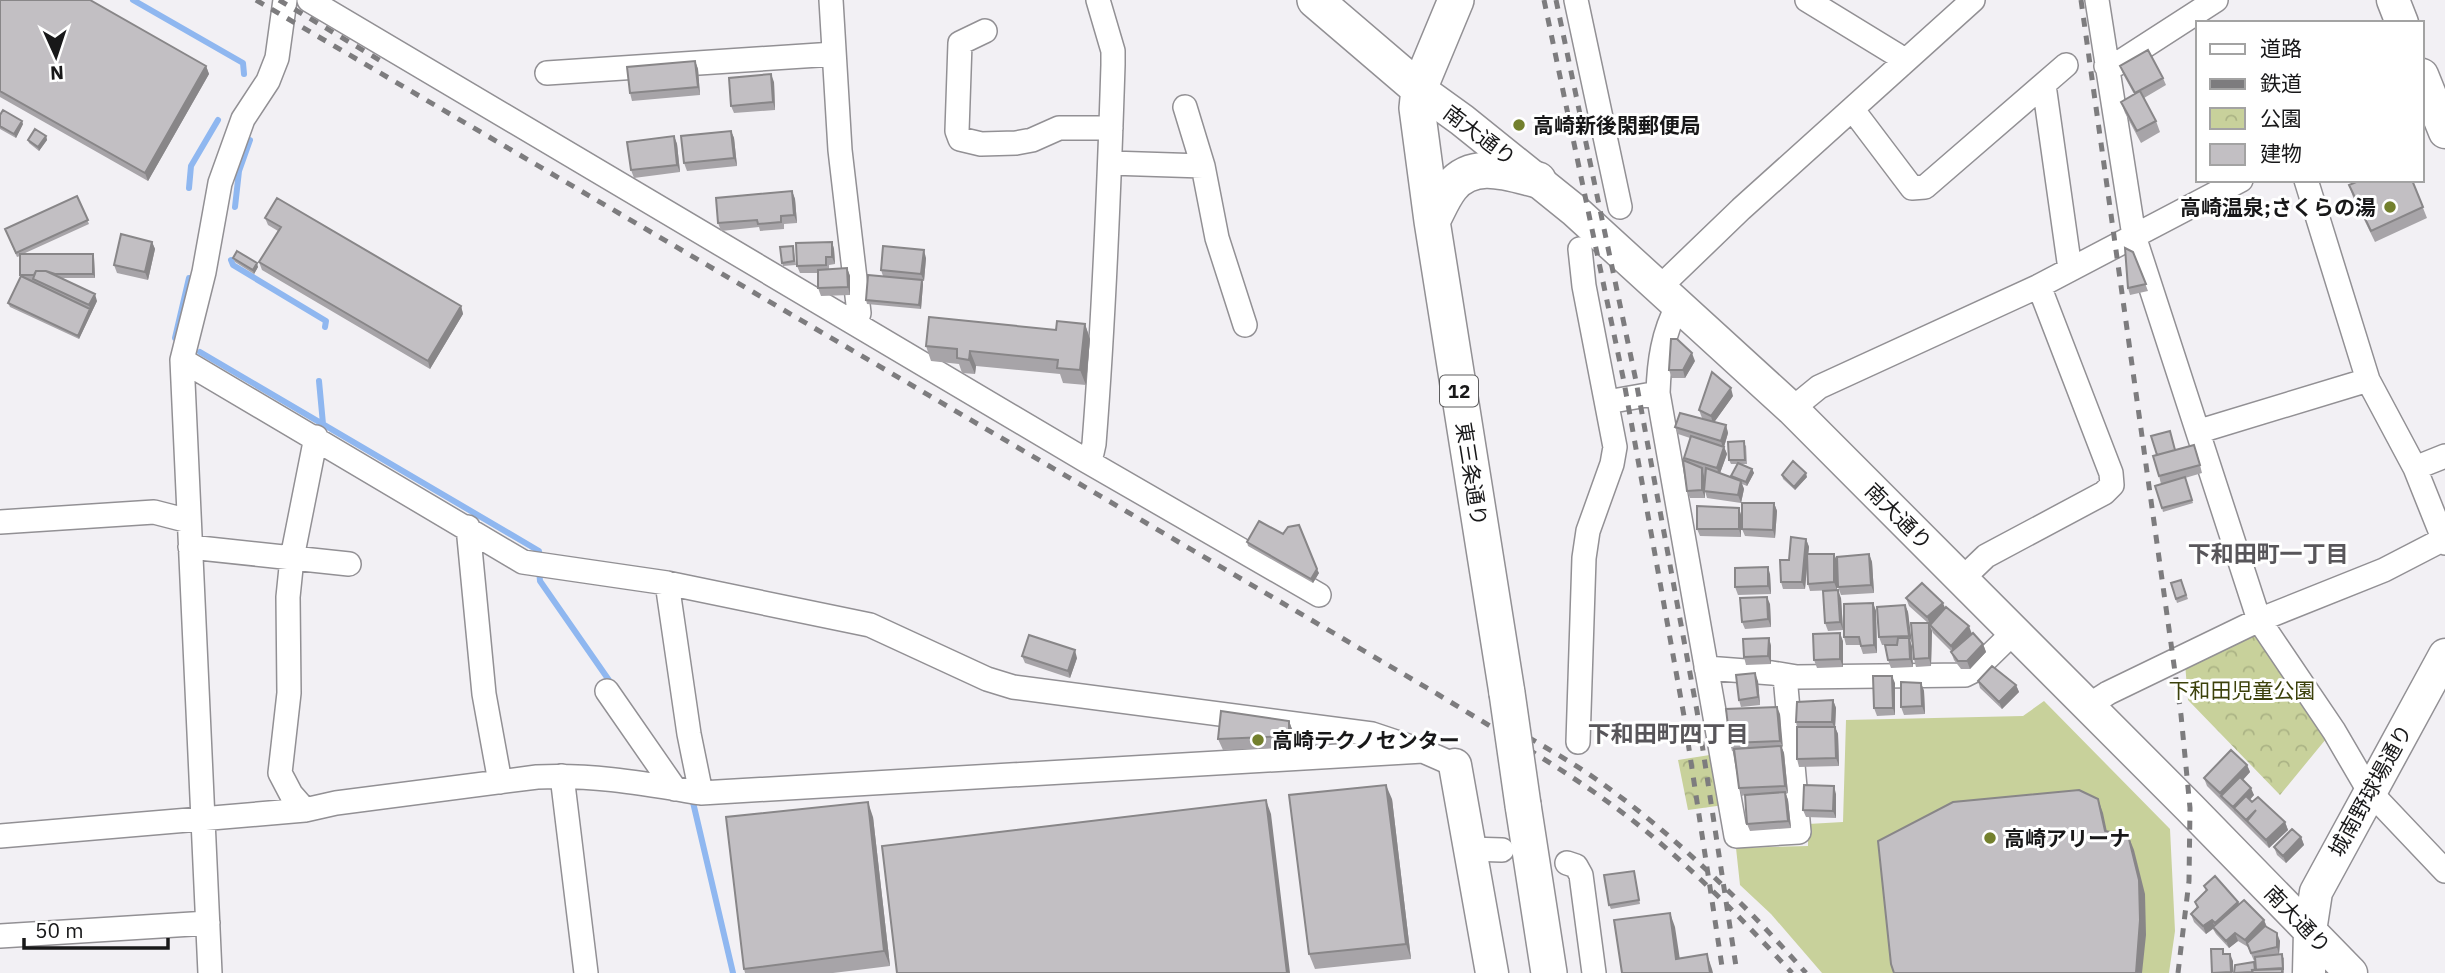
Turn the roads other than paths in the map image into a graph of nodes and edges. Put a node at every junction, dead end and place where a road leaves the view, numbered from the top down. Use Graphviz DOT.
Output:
graph roads {
  1 [pos="285,0"];
  2 [pos="309,0"];
  3 [pos="831,0"];
  4 [pos="1098,0"];
  5 [pos="1315,0"];
  6 [pos="1456,0"];
  7 [pos="1576,0"];
  8 [pos="1807,0"];
  9 [pos="1973,0"];
  10 [pos="2097,0"];
  11 [pos="2216,0"];
  12 [pos="2393,0"];
  13 [pos="2401,21"];
  14 [pos="985,31"];
  15 [pos="834,54"];
  16 [pos="1901,65"];
  17 [pos="2066,65"];
  18 [pos="2106,66"];
  19 [pos="547,73"];
  20 [pos="2044,85"];
  21 [pos="2430,87"];
  22 [pos="1419,89"];
  23 [pos="1185,107"];
  24 [pos="1853,110"];
  25 [pos="1111,128"];
  26 [pos="2445,132"];
  27 [pos="1110,163"];
  28 [pos="1203,166"];
  29 [pos="1538,180"];
  30 [pos="2237,182"];
  31 [pos="2307,182"];
  32 [pos="1620,206"];
  33 [pos="1432,221"];
  34 [pos="2134,236"];
  35 [pos="1580,249"];
  36 [pos="2070,269"];
  37 [pos="2039,286"];
  38 [pos="1669,296"];
  39 [pos="856,323"];
  40 [pos="1245,325"];
  41 [pos="183,360"];
  42 [pos="2368,380"];
  43 [pos="1658,393"];
  44 [pos="1607,402"];
  45 [pos="1792,409"];
  46 [pos="2200,431"];
  47 [pos="316,437"];
  48 [pos="2445,456"];
  49 [pos="1085,460"];
  50 [pos="2415,468"];
  51 [pos="189,521"];
  52 [pos="0,522"];
  53 [pos="468,527"];
  54 [pos="2444,541"];
  55 [pos="190,547"];
  56 [pos="292,558"];
  57 [pos="349,564"];
  58 [pos="1962,579"];
  59 [pos="667,583"];
  60 [pos="1319,595"];
  61 [pos="2259,620"];
  62 [pos="2014,632"];
  63 [pos="2445,655"];
  64 [pos="1706,667"];
  65 [pos="1785,676"];
  66 [pos="607,691"];
  67 [pos="2088,706"];
  68 [pos="1578,742"];
  69 [pos="1423,751"];
  70 [pos="1455,765"];
  71 [pos="562,776"];
  72 [pos="500,782"];
  73 [pos="675,789"];
  74 [pos="2369,791"];
  75 [pos="701,793"];
  76 [pos="306,810"];
  77 [pos="204,817"];
  78 [pos="0,836"];
  79 [pos="1469,849"];
  80 [pos="1502,850"];
  81 [pos="1567,863"];
  82 [pos="2445,872"];
  83 [pos="208,923"];
  84 [pos="2309,931"];
  85 [pos="0,936"];
  86 [pos="210,973"];
  87 [pos="586,973"];
  88 [pos="1492,973"];
  89 [pos="1549,973"];
  90 [pos="1594,973"];
  91 [pos="2309,973"];
  92 [pos="2351,973"];
  1 -- 41 [label="street"];
  2 -- 39 [label="street"];
  3 -- 15 [label="street"];
  4 -- 25 [label="street"];
  5 -- 22 [label="main road"];
  6 -- 22 [label="main road"];
  7 -- 32 [label="street"];
  8 -- 16 [label="street"];
  9 -- 16 [label="street"];
  10 -- 18 [label="street"];
  11 -- 18 [label="street"];
  12 -- 13 [label="main road"];
  14 -- 25 [label="street"];
  15 -- 19 [label="street"];
  15 -- 39 [label="street"];
  16 -- 24 [label="street"];
  17 -- 20 [label="street"];
  18 -- 34 [label="street"];
  20 -- 24 [label="street"];
  20 -- 36 [label="street"];
  21 -- 26 [label="main road"];
  22 -- 29 [label="main road, 南大通り"];
  22 -- 33 [label="main road, 東三条通り / 12"];
  23 -- 28 [label="street"];
  24 -- 38 [label="street"];
  25 -- 27 [label="street"];
  27 -- 28 [label="street"];
  27 -- 49 [label="street"];
  28 -- 40 [label="street"];
  29 -- 33 [label="main road"];
  29 -- 38 [label="main road, 南大通り"];
  30 -- 34 [label="street"];
  31 -- 42 [label="street"];
  33 -- 89 [label="main road, 東三条通り / 12, bridge"];
  34 -- 36 [label="street"];
  34 -- 46 [label="street"];
  35 -- 44 [label="street"];
  36 -- 37 [label="street"];
  37 -- 45 [label="street"];
  37 -- 58 [label="street"];
  38 -- 43 [label="street"];
  38 -- 45 [label="main road, 南大通り"];
  39 -- 49 [label="street"];
  41 -- 47 [label="street"];
  41 -- 51 [label="street"];
  42 -- 46 [label="street"];
  42 -- 50 [label="street"];
  43 -- 44 [label="street"];
  43 -- 64 [label="street"];
  44 -- 68 [label="street"];
  45 -- 58 [label="main road, 南大通り"];
  46 -- 61 [label="street"];
  47 -- 53 [label="street"];
  47 -- 56 [label="street"];
  48 -- 50 [label="street"];
  49 -- 60 [label="street"];
  50 -- 54 [label="street"];
  51 -- 52 [label="street"];
  51 -- 55 [label="street"];
  53 -- 59 [label="street"];
  53 -- 72 [label="street"];
  54 -- 61 [label="street"];
  55 -- 56 [label="street"];
  55 -- 77 [label="street"];
  56 -- 57 [label="street"];
  56 -- 76 [label="street"];
  58 -- 62 [label="main road, 南大通り"];
  59 -- 69 [label="street"];
  59 -- 75 [label="street"];
  61 -- 67 [label="street"];
  61 -- 74 [label="street"];
  62 -- 65 [label="street"];
  62 -- 67 [label="main road, 南大通り"];
  63 -- 74 [label="main road, 城南野球場通り"];
  64 -- 65 [label="street"];
  64 -- 65 [label="street"];
  66 -- 73 [label="street"];
  67 -- 84 [label="main road, 南大通り"];
  69 -- 70 [label="street"];
  69 -- 75 [label="street"];
  70 -- 79 [label="main road"];
  71 -- 72 [label="street"];
  71 -- 73 [label="street"];
  71 -- 87 [label="street"];
  72 -- 76 [label="street"];
  73 -- 75 [label="street"];
  74 -- 82 [label="street"];
  74 -- 84 [label="main road, 城南野球場通り"];
  76 -- 77 [label="street"];
  77 -- 78 [label="street"];
  77 -- 83 [label="street"];
  79 -- 80 [label="street"];
  79 -- 88 [label="main road"];
  81 -- 90 [label="street"];
  83 -- 85 [label="street"];
  83 -- 86 [label="street"];
  84 -- 91 [label="main road, 城南野球場通り"];
  84 -- 92 [label="main road, 南大通り"];
}
